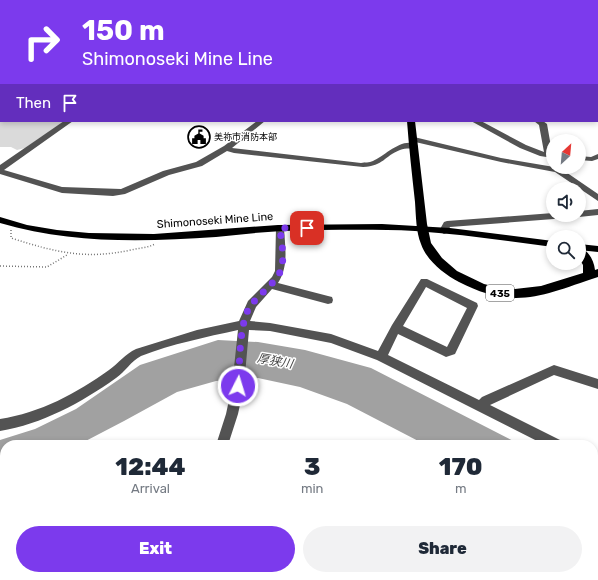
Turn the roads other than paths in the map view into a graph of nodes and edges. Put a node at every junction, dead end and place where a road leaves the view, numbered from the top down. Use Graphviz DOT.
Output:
graph roads {
  1 [pos="68,122"];
  2 [pos="260,122"];
  3 [pos="477,122"];
  4 [pos="540,122"];
  5 [pos="413,134"];
  6 [pos="546,136"];
  7 [pos="227,148"];
  8 [pos="546,155"];
  9 [pos="598,156"];
  10 [pos="586,158"];
  11 [pos="0,170"];
  12 [pos="598,198"];
  13 [pos="598,212"];
  14 [pos="586,213"];
  15 [pos="546,217"];
  16 [pos="0,220"];
  17 [pos="280,228"];
  18 [pos="444,231"];
  19 [pos="546,243"];
  20 [pos="586,248"];
  21 [pos="598,249"];
  22 [pos="586,259"];
  23 [pos="593,274"];
  24 [pos="270,284"];
  25 [pos="328,300"];
  26 [pos="243,328"];
  27 [pos="396,328"];
  28 [pos="381,357"];
  29 [pos="598,384"];
  30 [pos="482,406"];
  31 [pos="0,425"];
  32 [pos="224,440"];
  33 [pos="548,440"];
  1 -- 11 [label="street"];
  2 -- 7 [label="street"];
  3 -- 8 [label="street"];
  4 -- 6 [label="street"];
  5 -- 7 [label="street"];
  5 -- 12 [label="street"];
  5 -- 23 [label="highway, 435"];
  7 -- 11 [label="street"];
  9 -- 10 [label="street"];
  13 -- 14 [label="street"];
  15 -- 18 [label="street"];
  16 -- 17 [label="main road, Shimonoseki Mine Line"];
  17 -- 18 [label="main road, Shimonoseki Mine Line"];
  17 -- 24 [label="street"];
  18 -- 19 [label="main road, Shimonoseki Mine Line"];
  20 -- 21 [label="main road"];
  22 -- 23 [label="highway"];
  24 -- 25 [label="street"];
  24 -- 26 [label="street"];
  26 -- 28 [label="street"];
  26 -- 31 [label="street"];
  26 -- 32 [label="street"];
  27 -- 27 [label="street"];
  27 -- 28 [label="street"];
  28 -- 30 [label="street"];
  29 -- 30 [label="street"];
  30 -- 33 [label="street"];
}
